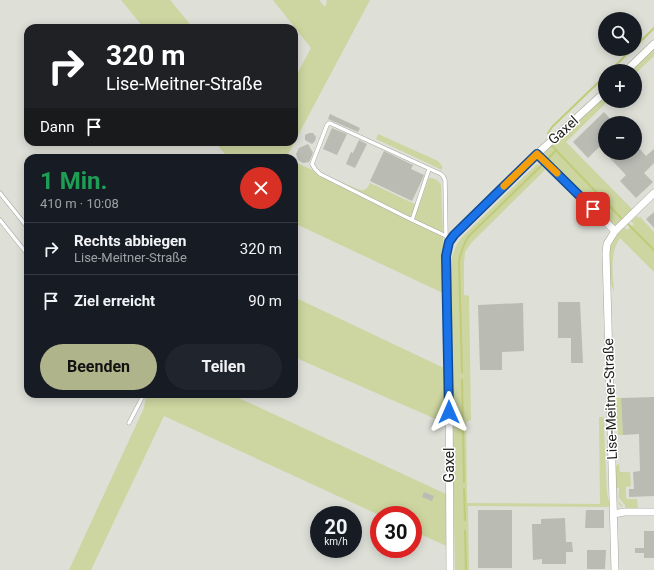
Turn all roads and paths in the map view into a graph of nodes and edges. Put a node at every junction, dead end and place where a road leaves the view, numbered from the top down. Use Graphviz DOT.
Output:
graph roads {
  1 [pos="654,44"];
  2 [pos="633,64"];
  3 [pos="598,98"];
  4 [pos="537,154"];
  5 [pos="429,169"];
  6 [pos="0,193"];
  7 [pos="654,193"];
  8 [pos="0,220"];
  9 [pos="412,220"];
  10 [pos="24,223"];
  11 [pos="615,231"];
  12 [pos="447,239"];
  13 [pos="24,250"];
  14 [pos="142,398"];
  15 [pos="129,423"];
  16 [pos="654,512"];
  17 [pos="614,514"];
  18 [pos="450,570"];
  19 [pos="615,570"];
  1 -- 2 [label="street"];
  3 -- 4 [label="street, Gaxel"];
  4 -- 11 [label="street"];
  4 -- 12 [label="street, Gaxel"];
  5 -- 9 [label="lane"];
  5 -- 9 [label="lane"];
  5 -- 12 [label="lane"];
  6 -- 10 [label="lane"];
  7 -- 11 [label="street, Lise-Meitner-Straße"];
  8 -- 13 [label="lane"];
  9 -- 12 [label="lane"];
  11 -- 17 [label="street, Lise-Meitner-Straße"];
  12 -- 18 [label="street, Gaxel"];
  14 -- 15 [label="lane"];
  16 -- 17 [label="street"];
  17 -- 19 [label="street, Lise-Meitner-Straße"];
}
